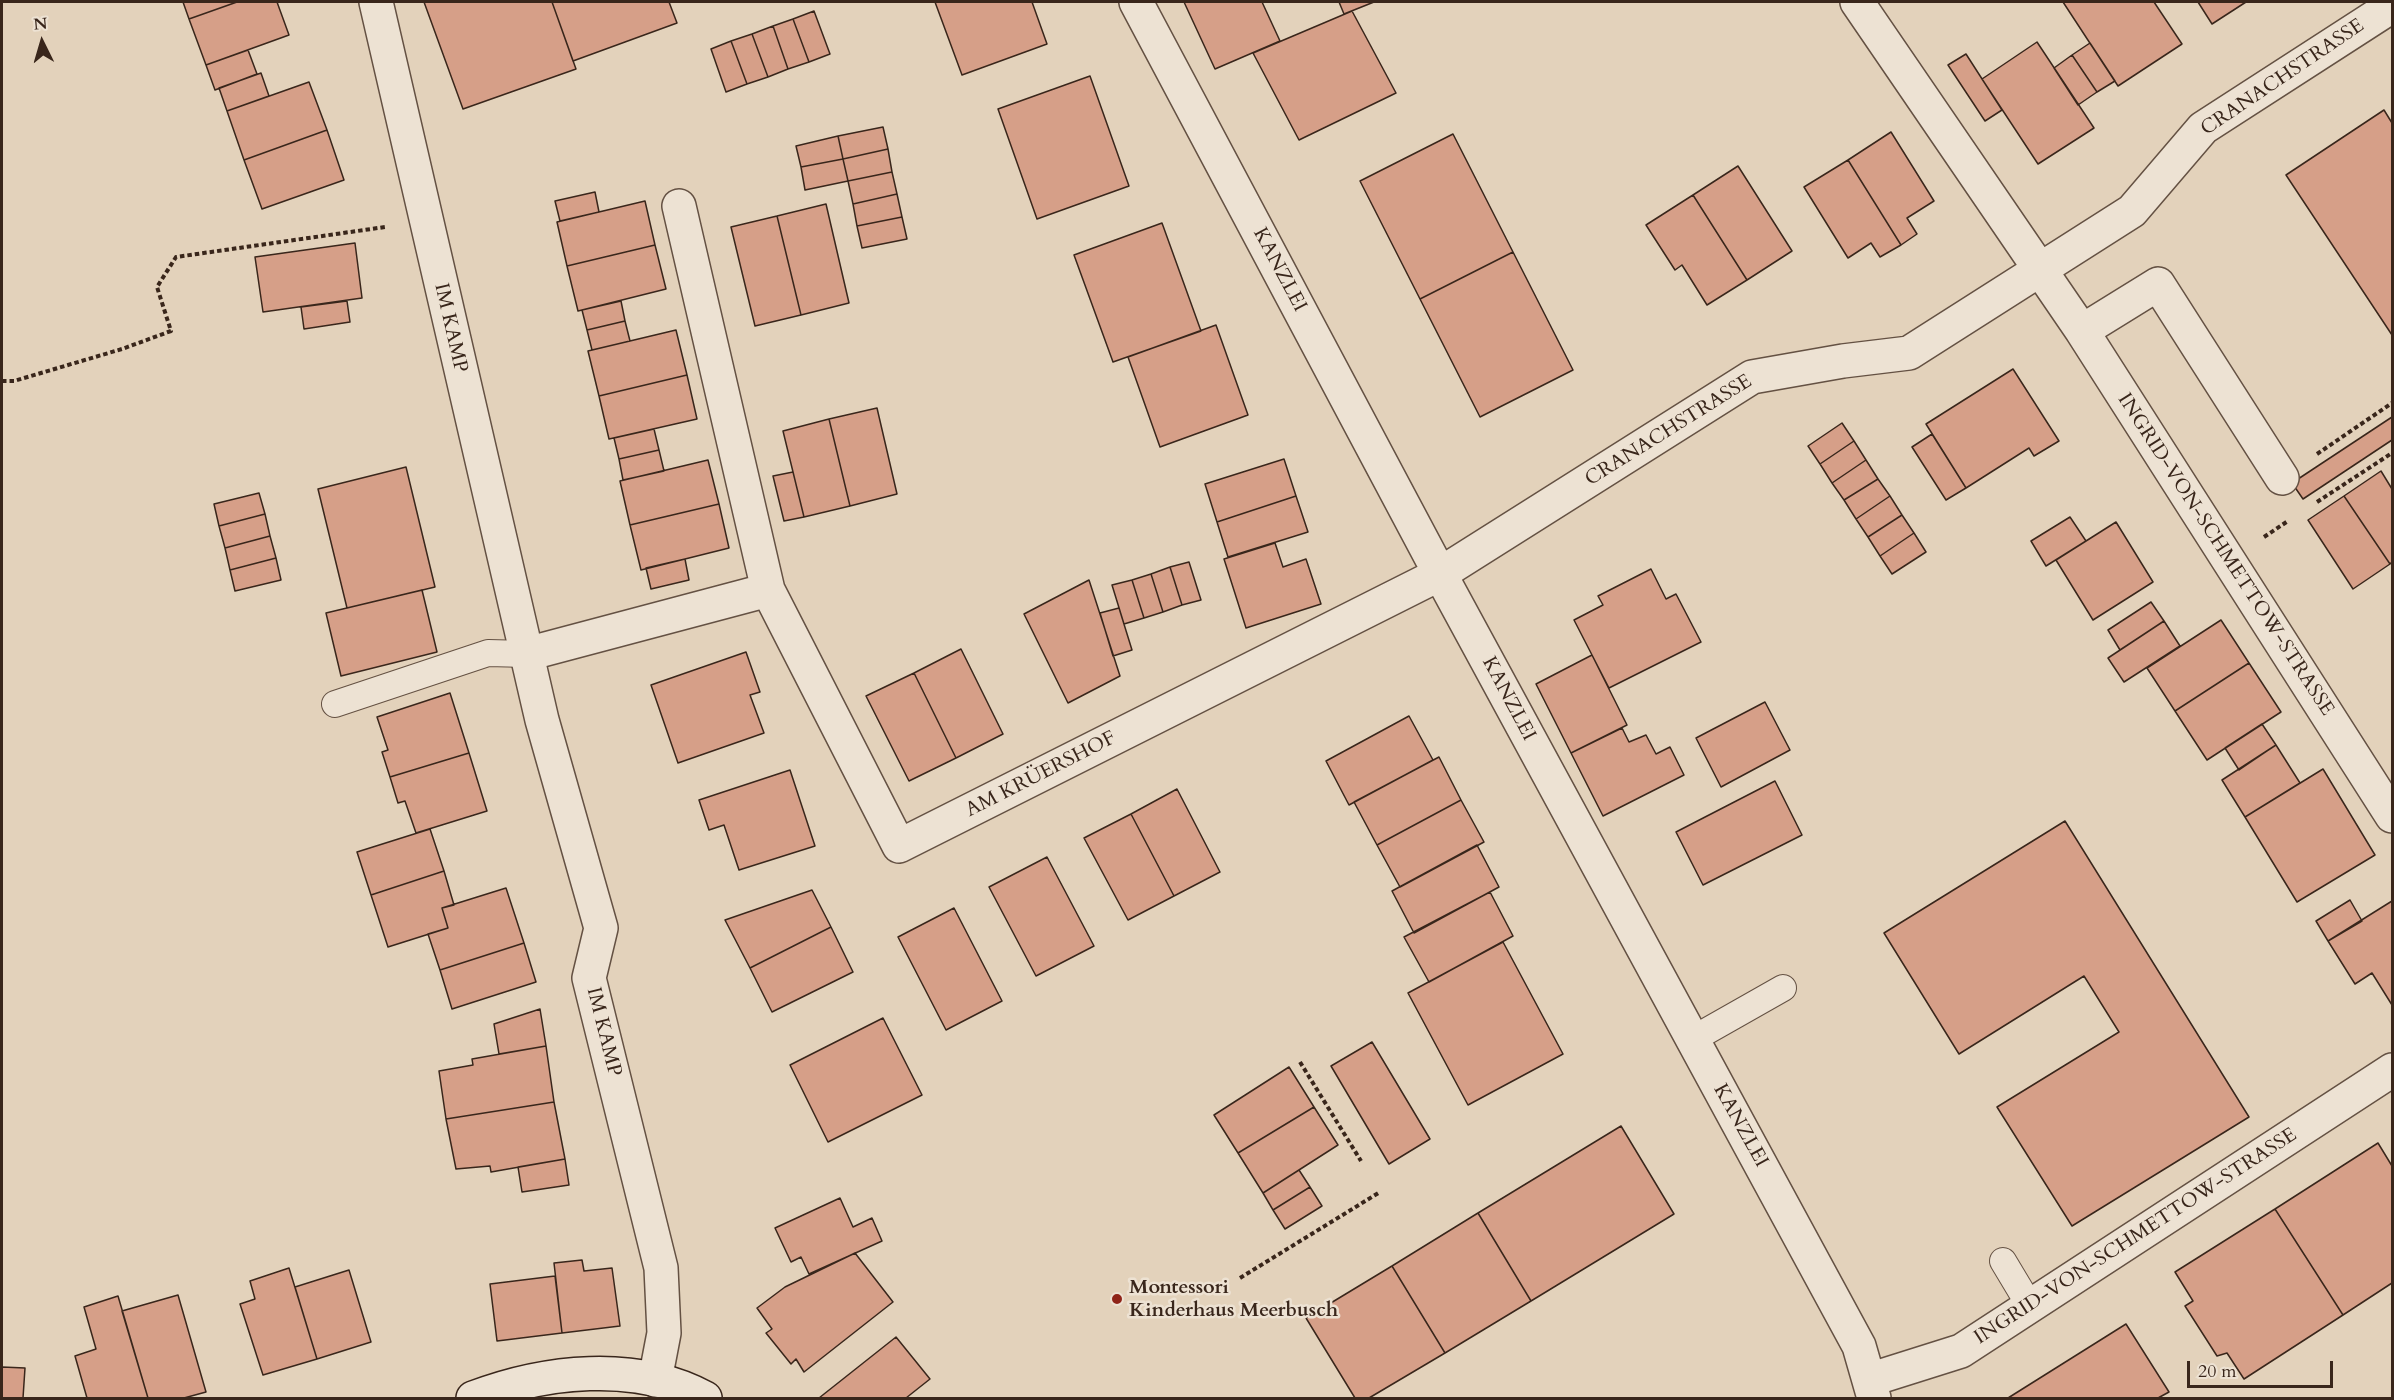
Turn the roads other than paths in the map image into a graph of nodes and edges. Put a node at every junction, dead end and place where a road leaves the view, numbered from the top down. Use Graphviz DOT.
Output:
graph roads {
  1 [pos="376,2"];
  2 [pos="1136,2"];
  3 [pos="1857,2"];
  4 [pos="2392,6"];
  5 [pos="679,206"];
  6 [pos="2041,268"];
  7 [pos="2082,331"];
  8 [pos="2282,478"];
  9 [pos="1440,574"];
  10 [pos="768,590"];
  11 [pos="527,654"];
  12 [pos="335,704"];
  13 [pos="2380,770"];
  14 [pos="2392,816"];
  15 [pos="1782,988"];
  16 [pos="1693,1040"];
  17 [pos="2392,1070"];
  18 [pos="2003,1261"];
  19 [pos="2030,1306"];
  20 [pos="655,1380"];
  21 [pos="1871,1389"];
  22 [pos="473,1398"];
  23 [pos="705,1398"];
  1 -- 11 [label="street, IM KAMP"];
  2 -- 9 [label="street, KANZLEI"];
  3 -- 6 [label="street"];
  4 -- 6 [label="street, CRANACHSTRASSE"];
  5 -- 10 [label="street"];
  6 -- 7 [label="street, INGRID-VON-SCHMETTOW-STRASSE"];
  6 -- 9 [label="street, CRANACHSTRASSE"];
  7 -- 8 [label="street"];
  7 -- 13 [label="street, INGRID-VON-SCHMETTOW-STRASSE"];
  9 -- 10 [label="street, AM KRÜERSHOF"];
  9 -- 16 [label="street, KANZLEI"];
  10 -- 11 [label="street"];
  11 -- 12 [label="lane"];
  11 -- 20 [label="street, IM KAMP"];
  13 -- 14 [label="street, INGRID-VON-SCHMETTOW-STRASSE"];
  15 -- 16 [label="lane"];
  16 -- 21 [label="street, KANZLEI"];
  17 -- 19 [label="street, INGRID-VON-SCHMETTOW-STRASSE"];
  18 -- 19 [label="lane"];
  19 -- 21 [label="street, INGRID-VON-SCHMETTOW-STRASSE"];
  20 -- 22 [label="street"];
  20 -- 23 [label="street"];
}
